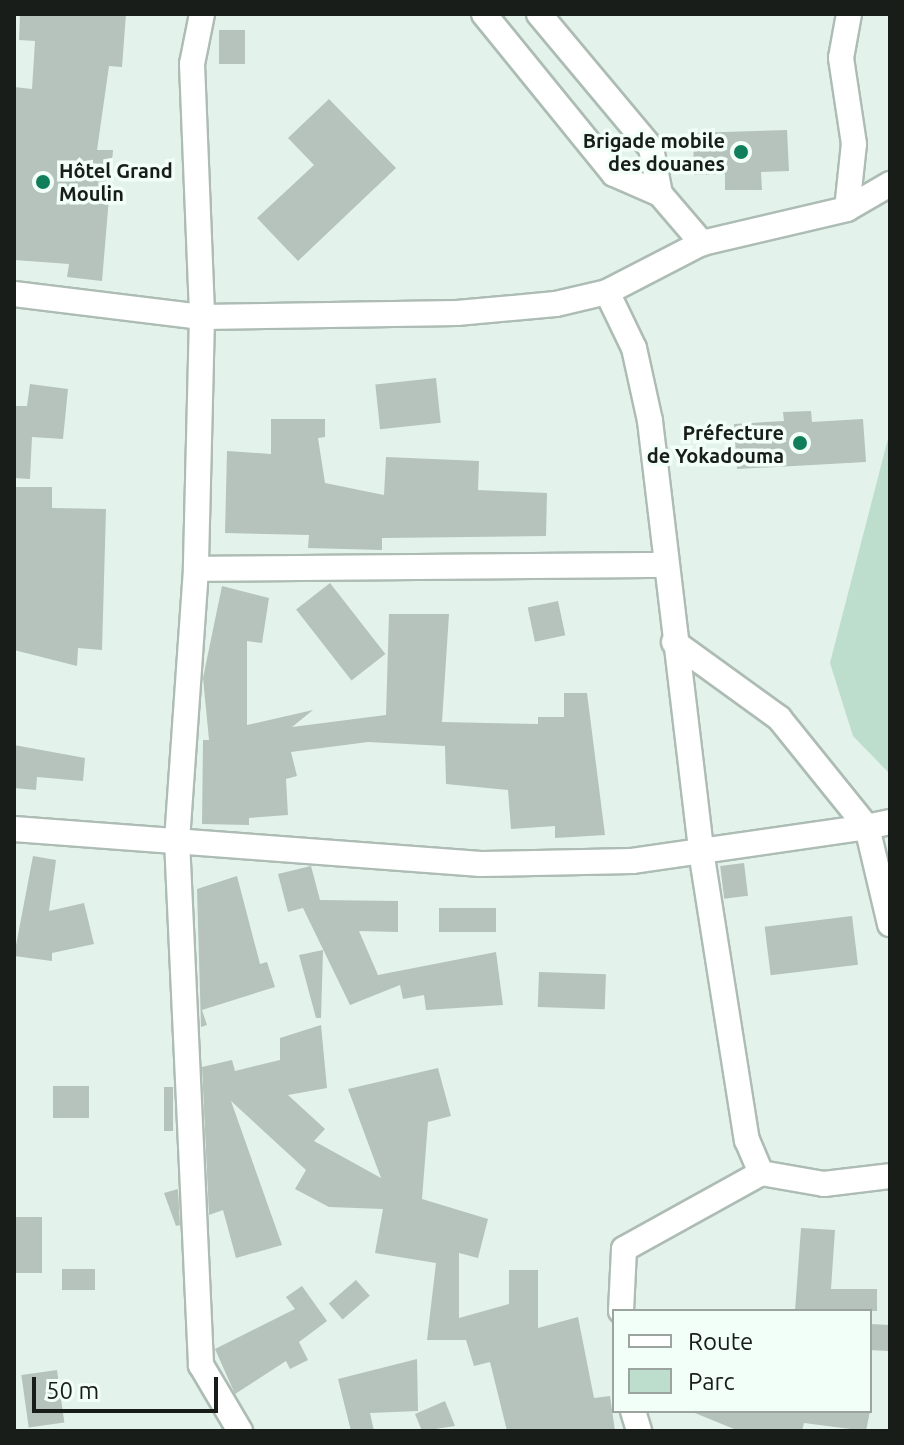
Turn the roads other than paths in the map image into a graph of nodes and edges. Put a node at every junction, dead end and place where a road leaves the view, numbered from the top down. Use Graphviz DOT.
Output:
graph roads {
  1 [pos="202,14"];
  2 [pos="484,14"];
  3 [pos="539,14"];
  4 [pos="849,14"];
  5 [pos="890,184"];
  6 [pos="660,194"];
  7 [pos="847,209"];
  8 [pos="702,243"];
  9 [pos="607,292"];
  10 [pos="14,294"];
  11 [pos="202,317"];
  12 [pos="666,565"];
  13 [pos="196,569"];
  14 [pos="674,642"];
  15 [pos="879,824"];
  16 [pos="14,829"];
  17 [pos="177,840"];
  18 [pos="701,851"];
  19 [pos="890,924"];
  20 [pos="761,1173"];
  21 [pos="890,1176"];
  22 [pos="621,1309"];
  23 [pos="240,1431"];
  1 -- 11 [label="street"];
  2 -- 6 [label="street"];
  3 -- 6 [label="street"];
  4 -- 7 [label="street"];
  5 -- 7 [label="street"];
  6 -- 8 [label="street"];
  7 -- 8 [label="street"];
  8 -- 9 [label="street"];
  9 -- 11 [label="street"];
  9 -- 12 [label="street"];
  10 -- 11 [label="street"];
  11 -- 13 [label="street"];
  12 -- 13 [label="street"];
  12 -- 14 [label="street"];
  13 -- 17 [label="street"];
  14 -- 15 [label="street"];
  14 -- 18 [label="street"];
  15 -- 18 [label="street"];
  15 -- 19 [label="street"];
  16 -- 17 [label="street"];
  17 -- 18 [label="street"];
  17 -- 23 [label="street"];
  18 -- 20 [label="street"];
  20 -- 21 [label="street"];
  20 -- 22 [label="street"];
}
